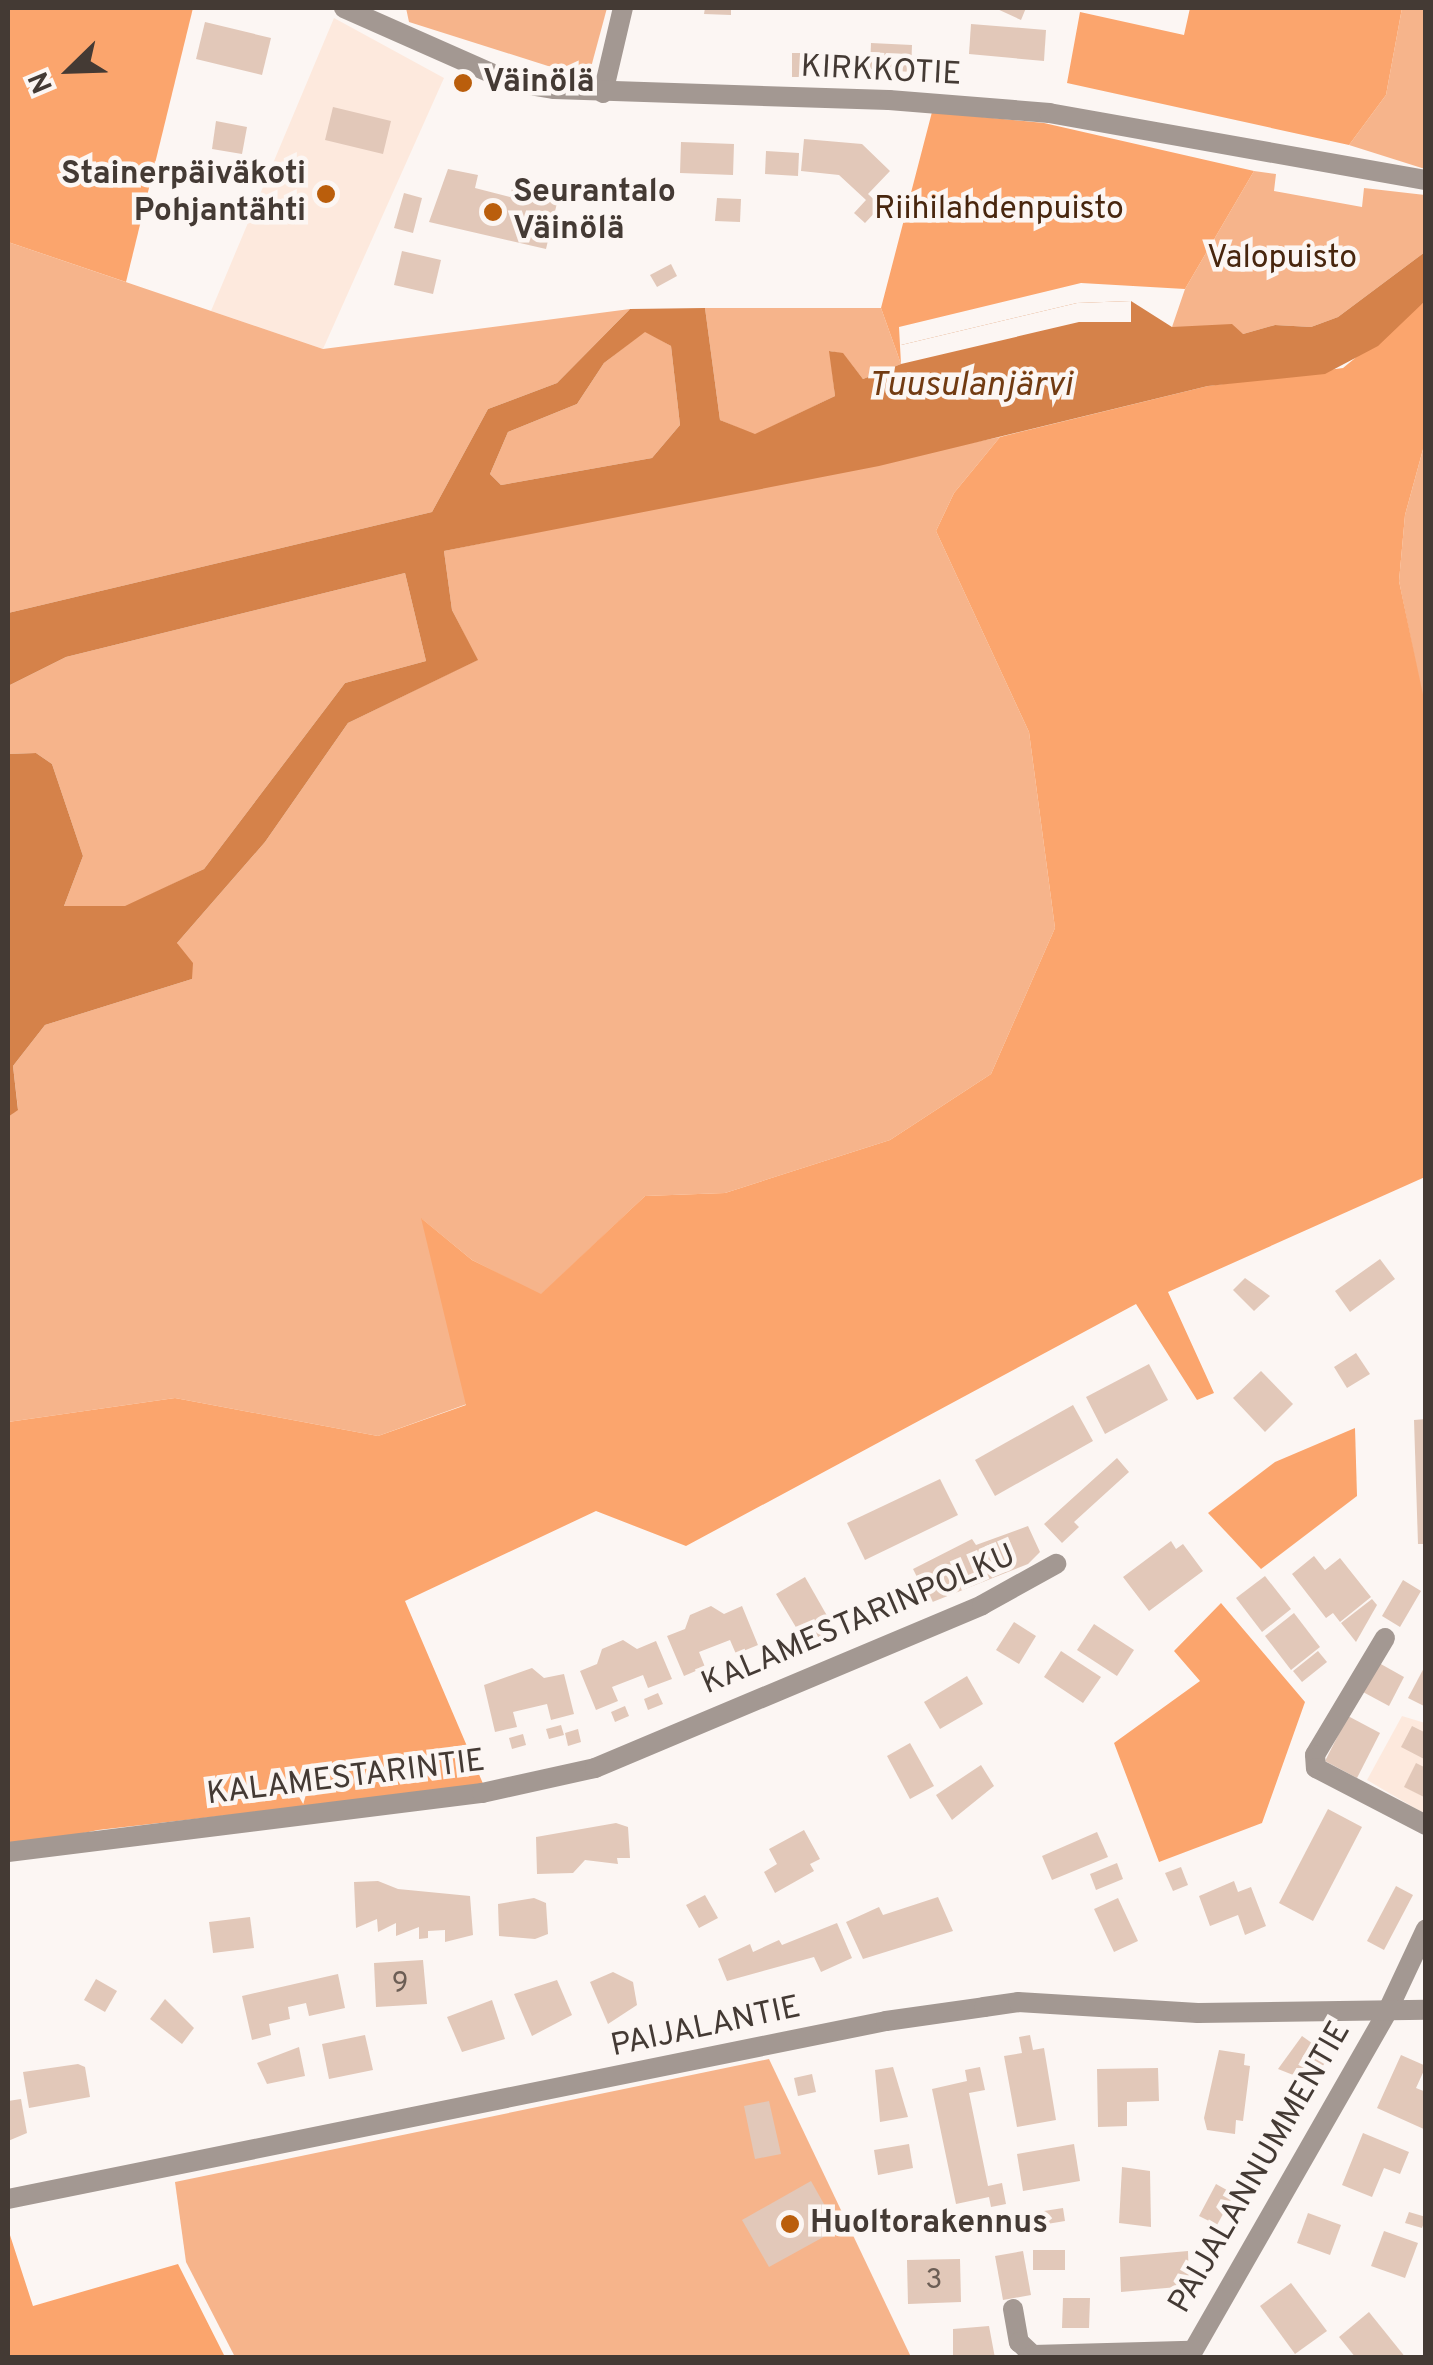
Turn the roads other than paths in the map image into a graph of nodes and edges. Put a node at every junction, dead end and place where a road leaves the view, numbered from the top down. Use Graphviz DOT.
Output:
graph roads {
  1 [pos="344,8"];
  2 [pos="624,8"];
  3 [pos="604,92"];
  4 [pos="1426,180"];
  5 [pos="1056,1564"];
  6 [pos="1384,1638"];
  7 [pos="683,1731"];
  8 [pos="1426,1824"];
  9 [pos="8,1852"];
  10 [pos="1426,1929"];
  11 [pos="1388,2010"];
  12 [pos="1426,2010"];
  13 [pos="8,2199"];
  14 [pos="1013,2309"];
  15 [pos="1190,2354"];
  1 -- 3 [label="street, KIRKKOTIE"];
  2 -- 3 [label="street"];
  3 -- 4 [label="street, KIRKKOTIE"];
  5 -- 7 [label="street, KALAMESTARINPOLKU"];
  6 -- 8 [label="street"];
  7 -- 9 [label="street, KALAMESTARINTIE"];
  10 -- 11 [label="street, PAIJALANNUMMENTIE"];
  11 -- 12 [label="street, PAIJALANTIE"];
  11 -- 13 [label="street, PAIJALANTIE"];
  11 -- 15 [label="street, PAIJALANNUMMENTIE"];
  14 -- 15 [label="street"];
}
